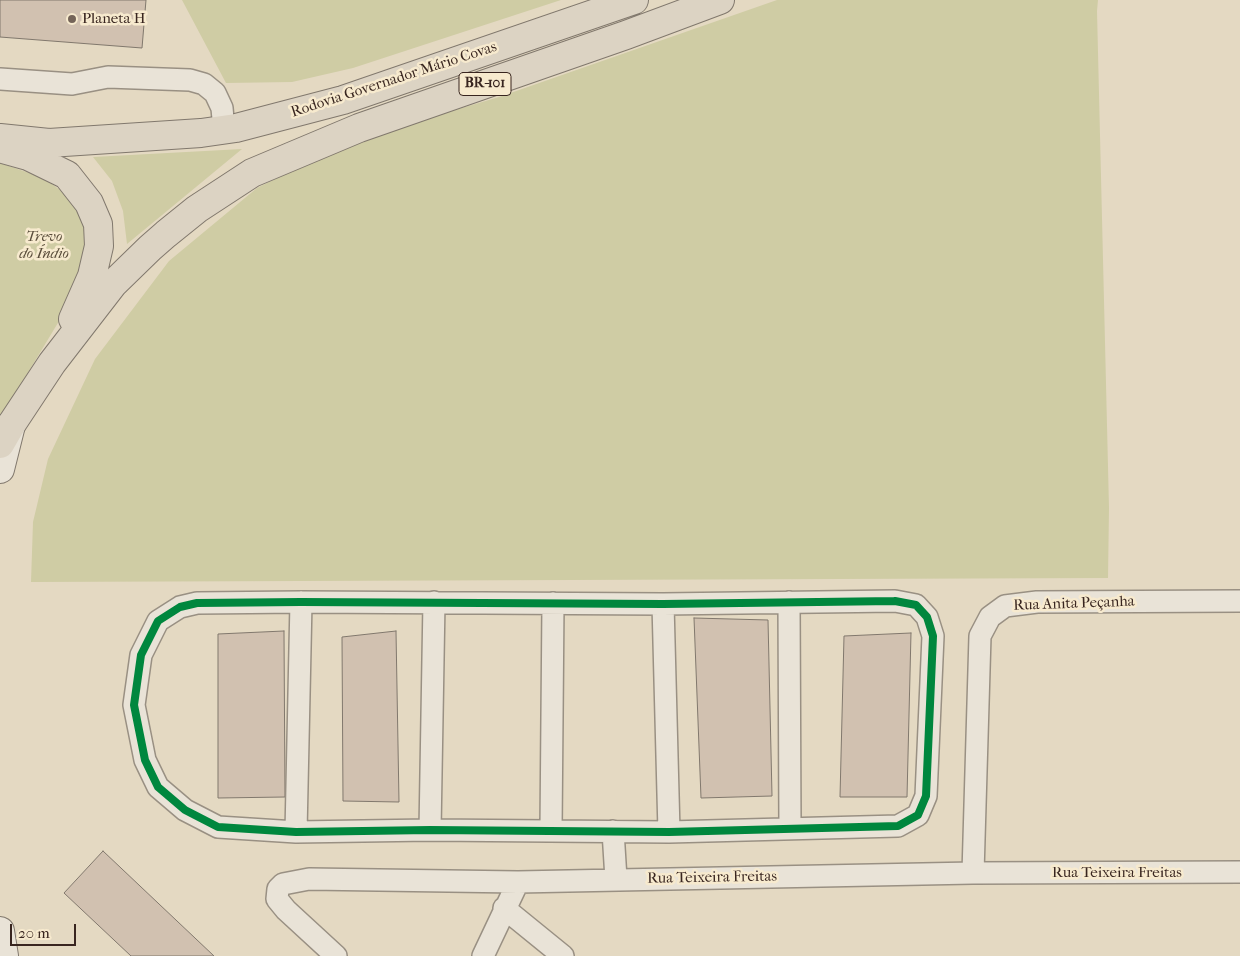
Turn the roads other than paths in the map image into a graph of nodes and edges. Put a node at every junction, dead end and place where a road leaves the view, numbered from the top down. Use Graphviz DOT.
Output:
graph roads {
  1 [pos="634,0"];
  2 [pos="720,0"];
  3 [pos="0,79"];
  4 [pos="221,130"];
  5 [pos="0,138"];
  6 [pos="0,148"];
  7 [pos="52,363"];
  8 [pos="5,434"];
  9 [pos="0,469"];
  10 [pos="1240,601"];
  11 [pos="301,602"];
  12 [pos="434,602"];
  13 [pos="789,602"];
  14 [pos="553,603"];
  15 [pos="662,604"];
  16 [pos="790,829"];
  17 [pos="430,830"];
  18 [pos="551,830"];
  19 [pos="613,831"];
  20 [pos="296,832"];
  21 [pos="669,832"];
  22 [pos="1240,872"];
  23 [pos="972,873"];
  24 [pos="616,879"];
  25 [pos="518,882"];
  26 [pos="504,908"];
  27 [pos="0,931"];
  28 [pos="4,956"];
  29 [pos="336,956"];
  30 [pos="483,956"];
  31 [pos="564,956"];
  1 -- 4 [label="highway, Rodovia Governador Mário Covas / BR-101"];
  2 -- 7 [label="highway, BR-101"];
  3 -- 4 [label="street"];
  4 -- 5 [label="highway, Rodovia Governador Mário Covas / BR-101"];
  6 -- 7 [label="highway"];
  7 -- 8 [label="highway, BR-101"];
  8 -- 9 [label="main road"];
  10 -- 23 [label="street, Rua Anita Peçanha"];
  11 -- 12 [label="street"];
  11 -- 20 [label="street"];
  11 -- 20 [label="street"];
  12 -- 14 [label="street"];
  12 -- 17 [label="street"];
  13 -- 15 [label="street"];
  13 -- 16 [label="street"];
  13 -- 16 [label="street"];
  14 -- 15 [label="street"];
  14 -- 18 [label="street"];
  15 -- 21 [label="street"];
  16 -- 21 [label="street"];
  17 -- 18 [label="street"];
  17 -- 20 [label="street"];
  18 -- 19 [label="street"];
  19 -- 21 [label="street"];
  19 -- 24 [label="street"];
  22 -- 23 [label="street, Rua Teixeira Freitas"];
  23 -- 24 [label="street, Rua Teixeira Freitas"];
  24 -- 25 [label="street, Rua Teixeira Freitas"];
  25 -- 26 [label="street"];
  25 -- 29 [label="street, Rua Teixeira Freitas"];
  26 -- 30 [label="street"];
  26 -- 31 [label="street"];
  27 -- 28 [label="main road"];
}
